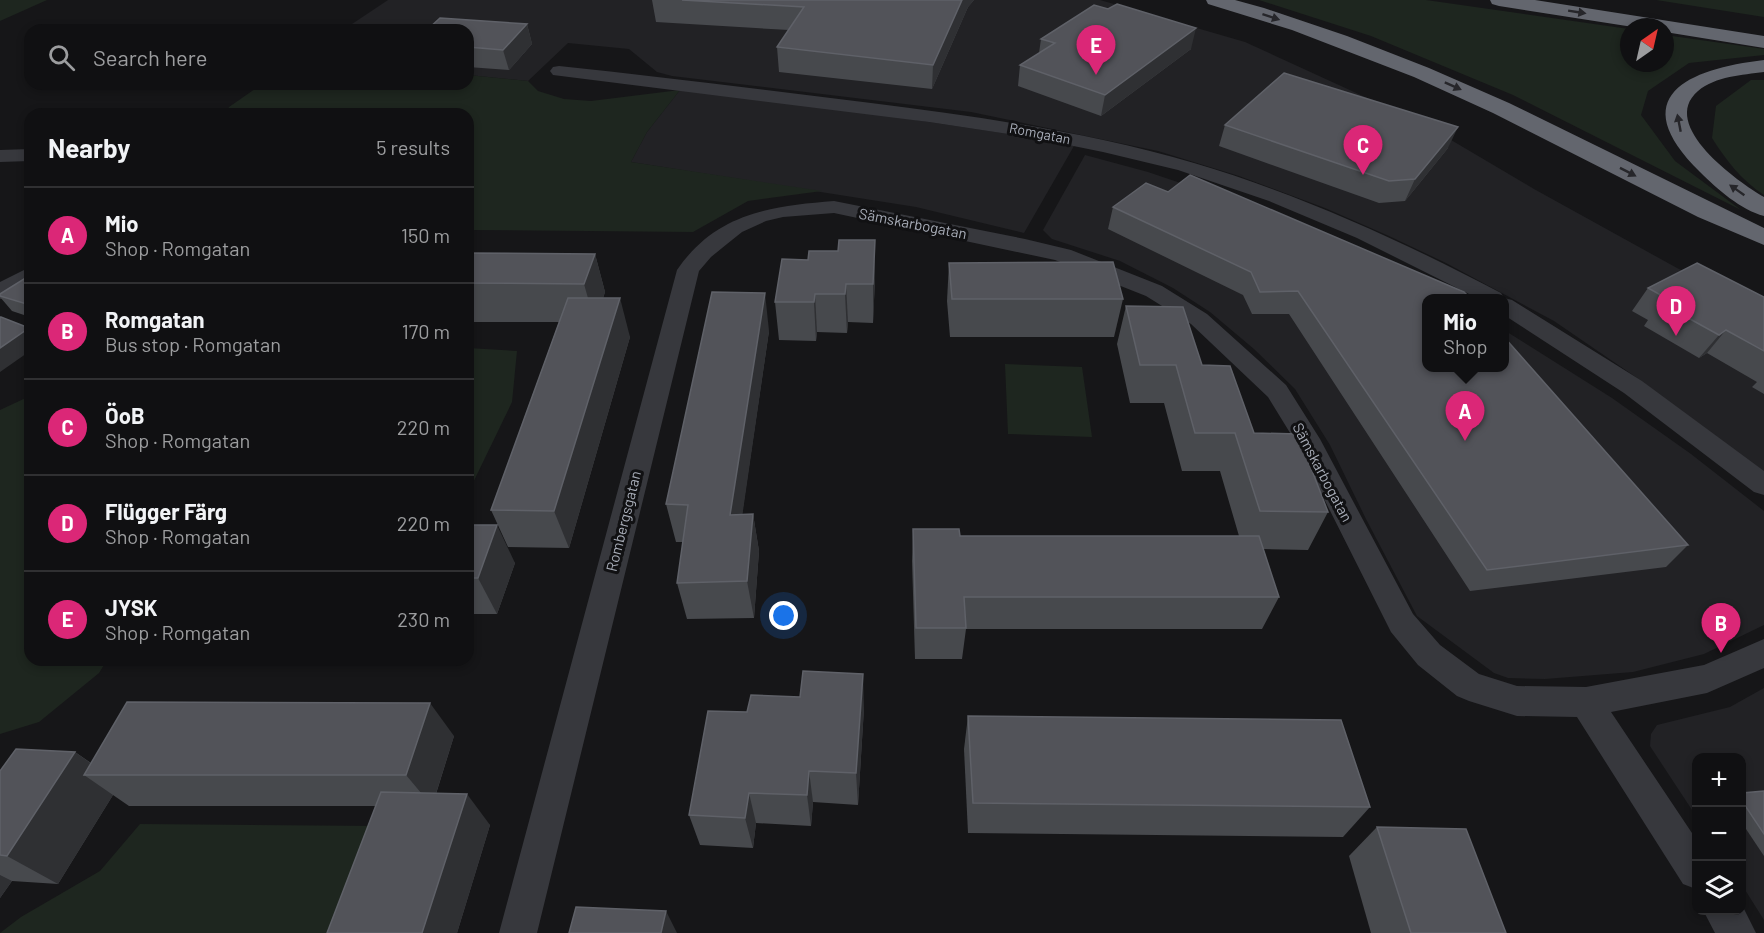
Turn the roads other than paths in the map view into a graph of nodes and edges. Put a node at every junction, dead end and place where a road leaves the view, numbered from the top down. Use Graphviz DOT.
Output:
graph roads {
  1 [pos="1215,0"];
  2 [pos="1499,0"];
  3 [pos="1593,0"];
  4 [pos="1764,27"];
  5 [pos="1764,42"];
  6 [pos="1764,66"];
  7 [pos="559,71"];
  8 [pos="24,155"];
  9 [pos="0,156"];
  10 [pos="834,207"];
  11 [pos="1764,208"];
  12 [pos="1764,237"];
  13 [pos="24,278"];
  14 [pos="0,292"];
  15 [pos="1485,294"];
  16 [pos="1509,308"];
  17 [pos="1764,485"];
  18 [pos="1764,653"];
  19 [pos="1587,702"];
  20 [pos="1692,865"];
  21 [pos="1725,915"];
  22 [pos="518,933"];
  23 [pos="1737,933"];
  1 -- 12 [label="highway, one-way"];
  2 -- 5 [label="highway, one-way"];
  3 -- 4 [label="highway"];
  11 -- 6 [label="highway, one-way"];
  7 -- 15 [label="street, Romgatan"];
  8 -- 9 [label="street"];
  10 -- 19 [label="street, Sämskarbogatan"];
  10 -- 22 [label="street, Rombergsgatan"];
  13 -- 14 [label="street"];
  16 -- 17 [label="street"];
  18 -- 19 [label="street"];
  19 -- 20 [label="street"];
  21 -- 23 [label="street"];
}
